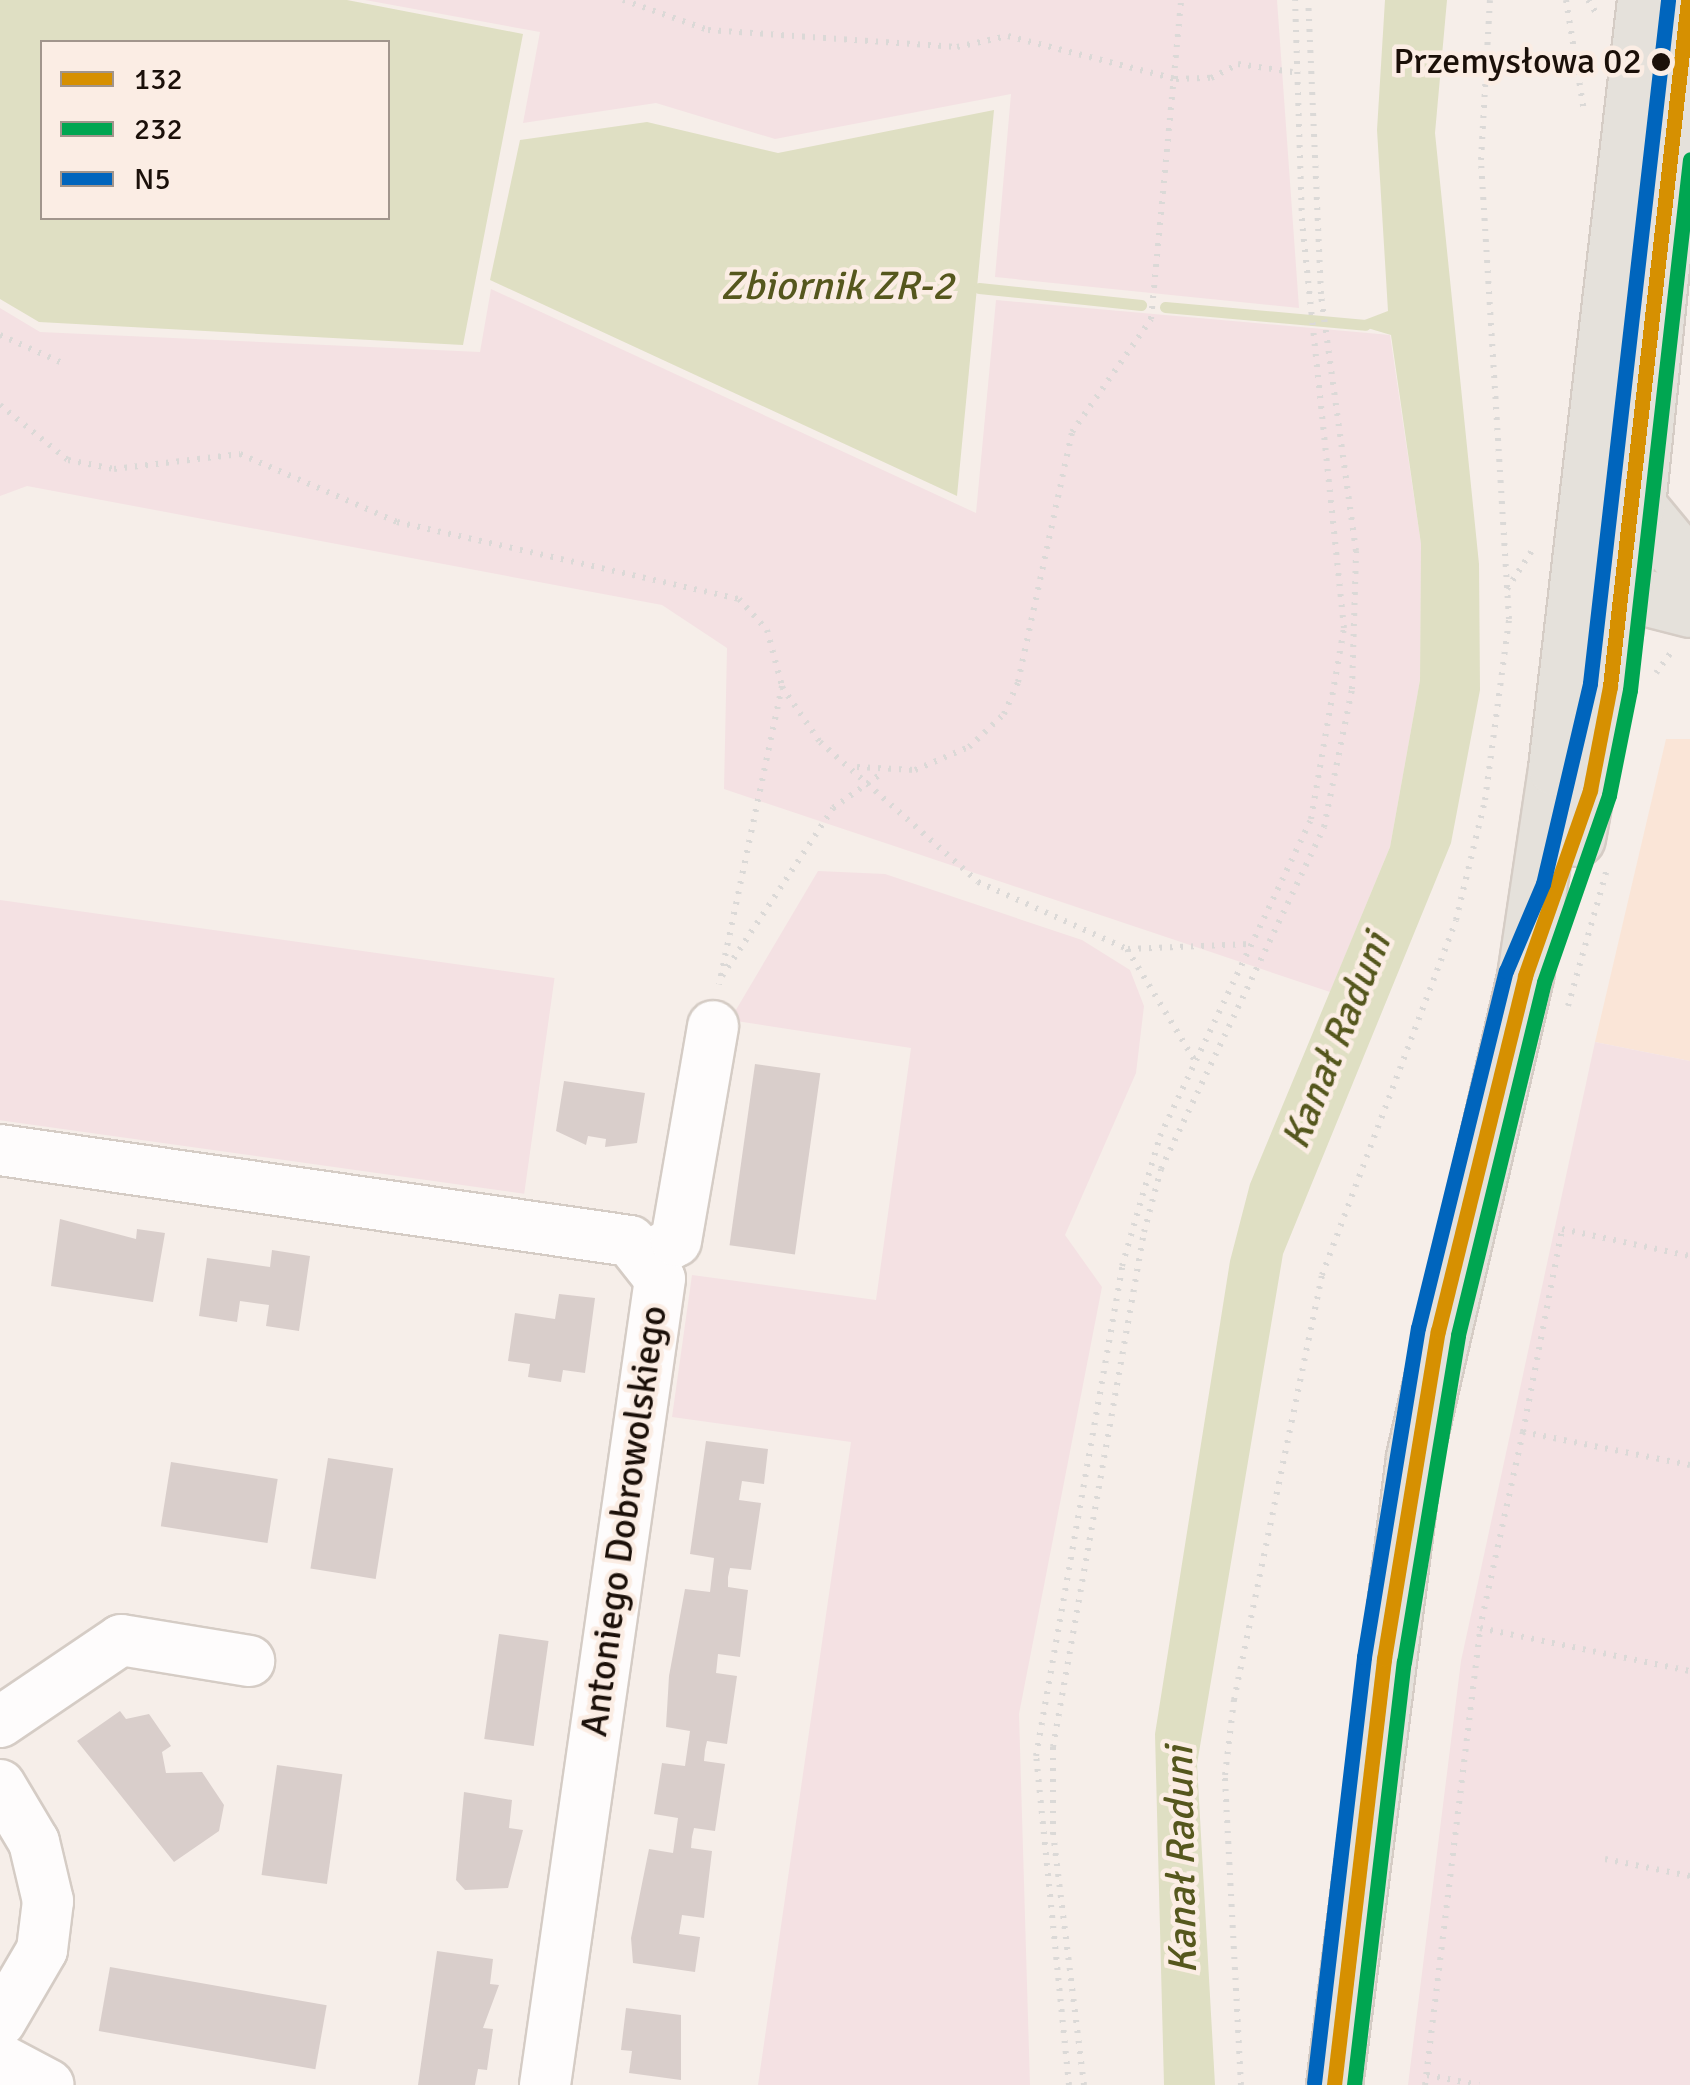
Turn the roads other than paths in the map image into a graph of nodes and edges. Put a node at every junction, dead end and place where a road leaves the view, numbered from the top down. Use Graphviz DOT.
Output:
graph roads {
  1 [pos="1645,0"];
  2 [pos="1688,0"];
  3 [pos="1638,498"];
  4 [pos="1690,569"];
  5 [pos="1600,583"];
  6 [pos="1690,609"];
  7 [pos="716,1004"];
  8 [pos="0,1150"];
  9 [pos="646,1258"];
  10 [pos="249,1661"];
  11 [pos="0,1722"];
  12 [pos="0,1785"];
  13 [pos="0,2022"];
  14 [pos="0,2059"];
  15 [pos="50,2085"];
  16 [pos="545,2085"];
  17 [pos="1334,2085"];
  1 -- 5 [label="main road"];
  2 -- 3 [label="main road"];
  3 -- 4 [label="main road"];
  3 -- 5 [label="main road"];
  4 -- 5 [label="main road"];
  5 -- 6 [label="main road"];
  5 -- 17 [label="main road"];
  7 -- 9 [label="street"];
  8 -- 9 [label="street, Antoniego Dobrowolskiego"];
  9 -- 16 [label="street, Antoniego Dobrowolskiego"];
  10 -- 11 [label="street"];
  12 -- 13 [label="street"];
  14 -- 15 [label="street"];
}
